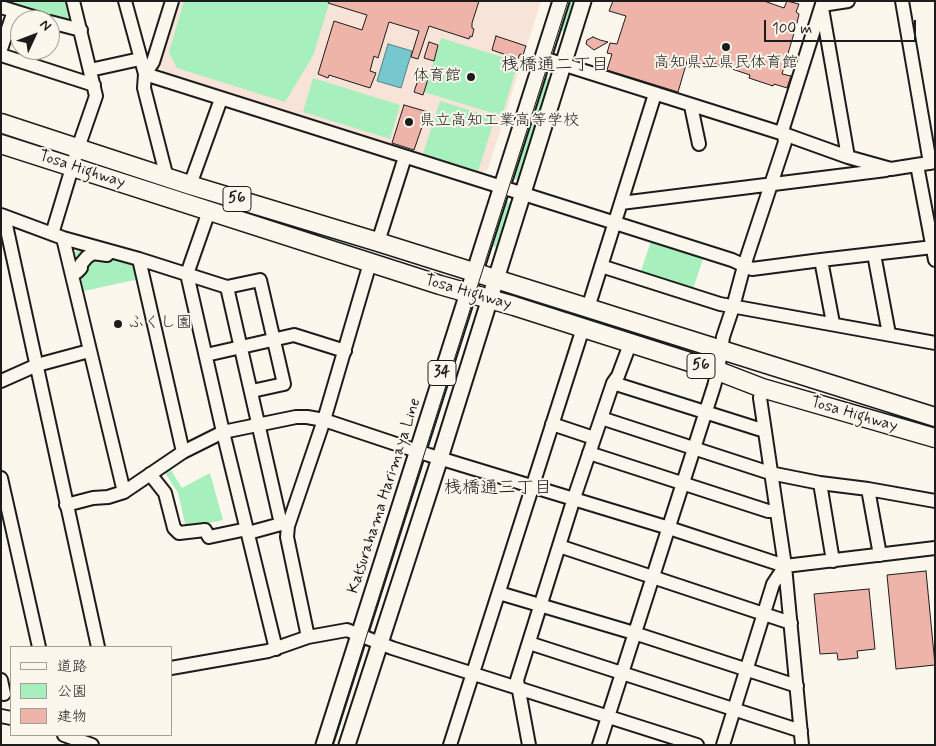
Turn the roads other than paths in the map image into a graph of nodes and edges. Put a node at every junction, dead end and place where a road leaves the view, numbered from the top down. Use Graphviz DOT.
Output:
graph roads {
  1 [pos="73,1"];
  2 [pos="125,1"];
  3 [pos="172,1"];
  4 [pos="560,1"];
  5 [pos="583,1"];
  6 [pos="848,1"];
  7 [pos="902,1"];
  8 [pos="822,3"];
  9 [pos="7,9"];
  10 [pos="60,25"];
  11 [pos="81,30"];
  12 [pos="1,49"];
  13 [pos="1,54"];
  14 [pos="542,58"];
  15 [pos="140,59"];
  16 [pos="563,65"];
  17 [pos="90,70"];
  18 [pos="144,74"];
  19 [pos="94,85"];
  20 [pos="655,94"];
  21 [pos="220,99"];
  22 [pos="692,106"];
  23 [pos="1,123"];
  24 [pos="784,134"];
  25 [pos="1,144"];
  26 [pos="699,144"];
  27 [pos="78,148"];
  28 [pos="405,157"];
  29 [pos="848,157"];
  30 [pos="927,164"];
  31 [pos="72,167"];
  32 [pos="891,169"];
  33 [pos="167,178"];
  34 [pos="190,185"];
  35 [pos="771,186"];
  36 [pos="501,187"];
  37 [pos="522,194"];
  38 [pos="621,203"];
  39 [pos="210,211"];
  40 [pos="2,215"];
  41 [pos="615,223"];
  42 [pos="58,236"];
  43 [pos="378,242"];
  44 [pos="874,254"];
  45 [pos="934,254"];
  46 [pos="139,259"];
  47 [pos="821,260"];
  48 [pos="370,263"];
  49 [pos="601,266"];
  50 [pos="744,266"];
  51 [pos="135,272"];
  52 [pos="79,274"];
  53 [pos="187,274"];
  54 [pos="474,274"];
  55 [pos="495,280"];
  56 [pos="227,288"];
  57 [pos="468,293"];
  58 [pos="490,299"];
  59 [pos="733,307"];
  60 [pos="588,308"];
  61 [pos="833,324"];
  62 [pos="583,328"];
  63 [pos="890,334"];
  64 [pos="274,340"];
  65 [pos="935,343"];
  66 [pos="630,344"];
  67 [pos="242,347"];
  68 [pos="345,350"];
  69 [pos="721,350"];
  70 [pos="89,351"];
  71 [pos="206,355"];
  72 [pos="37,365"];
  73 [pos="718,371"];
  74 [pos="1,381"];
  75 [pos="613,383"];
  76 [pos="762,388"];
  77 [pos="252,391"];
  78 [pos="705,413"];
  79 [pos="935,417"];
  80 [pos="601,418"];
  81 [pos="324,420"];
  82 [pos="552,424"];
  83 [pos="259,425"];
  84 [pos="765,431"];
  85 [pos="223,432"];
  86 [pos="594,438"];
  87 [pos="935,438"];
  88 [pos="694,447"];
  89 [pos="417,450"];
  90 [pos="183,452"];
  91 [pos="589,453"];
  92 [pos="440,458"];
  93 [pos="770,473"];
  94 [pos="150,474"];
  95 [pos="1,478"];
  96 [pos="820,483"];
  97 [pos="683,484"];
  98 [pos="532,486"];
  99 [pos="868,489"];
  100 [pos="124,492"];
  101 [pos="574,498"];
  102 [pos="935,501"];
  103 [pos="66,505"];
  104 [pos="776,511"];
  105 [pos="284,525"];
  106 [pos="669,528"];
  107 [pos="247,531"];
  108 [pos="559,546"];
  109 [pos="935,548"];
  110 [pos="880,555"];
  111 [pos="833,561"];
  112 [pos="785,566"];
  113 [pos="653,578"];
  114 [pos="499,593"];
  115 [pos="541,605"];
  116 [pos="764,614"];
  117 [pos="790,624"];
  118 [pos="634,633"];
  119 [pos="360,635"];
  120 [pos="308,637"];
  121 [pos="379,643"];
  122 [pos="529,643"];
  123 [pos="39,646"];
  124 [pos="98,646"];
  125 [pos="276,649"];
  126 [pos="172,668"];
  127 [pos="746,670"];
  128 [pos="622,673"];
  129 [pos="473,674"];
  130 [pos="1,680"];
  131 [pos="797,686"];
  132 [pos="518,689"];
  133 [pos="6,695"];
  134 [pos="734,709"];
  135 [pos="608,716"];
  136 [pos="801,731"];
  137 [pos="67,736"];
  138 [pos="92,745"];
  139 [pos="324,745"];
  140 [pos="347,745"];
  141 [pos="450,745"];
  142 [pos="529,745"];
  143 [pos="599,745"];
  144 [pos="697,745"];
  145 [pos="723,745"];
  146 [pos="802,745"];
  1 -- 11 [label="street"];
  2 -- 15 [label="street"];
  3 -- 18 [label="street"];
  4 -- 14 [label="main road, Katsurahama Harimaya Line / 34"];
  5 -- 16 [label="main road, 34"];
  6 -- 8 [label="street"];
  7 -- 30 [label="street"];
  8 -- 24 [label="street"];
  8 -- 29 [label="street"];
  9 -- 12 [label="street"];
  10 -- 11 [label="street"];
  11 -- 17 [label="street"];
  13 -- 19 [label="street"];
  14 -- 16 [label="street"];
  14 -- 36 [label="main road, Katsurahama Harimaya Line / 34"];
  15 -- 17 [label="street"];
  15 -- 18 [label="street"];
  16 -- 20 [label="street"];
  16 -- 37 [label="main road, 34"];
  17 -- 19 [label="street"];
  18 -- 21 [label="street"];
  18 -- 33 [label="street"];
  19 -- 27 [label="street"];
  20 -- 22 [label="street"];
  20 -- 38 [label="street"];
  21 -- 28 [label="street"];
  21 -- 34 [label="street"];
  22 -- 24 [label="street"];
  22 -- 26 [label="street"];
  23 -- 27 [label="highway, Tosa Highway / 56"];
  24 -- 29 [label="street"];
  24 -- 35 [label="street"];
  25 -- 31 [label="highway, Tosa Highway / 56"];
  27 -- 31 [label="street"];
  27 -- 33 [label="highway, Tosa Highway / 56"];
  28 -- 36 [label="street"];
  28 -- 43 [label="street"];
  29 -- 32 [label="street"];
  30 -- 32 [label="street"];
  30 -- 45 [label="street"];
  31 -- 39 [label="highway, Tosa Highway / 56"];
  31 -- 42 [label="street"];
  32 -- 35 [label="street"];
  33 -- 34 [label="highway, Tosa Highway / 56"];
  34 -- 43 [label="highway, Tosa Highway / 56"];
  35 -- 38 [label="street"];
  35 -- 50 [label="street"];
  36 -- 37 [label="street"];
  36 -- 54 [label="main road, Katsurahama Harimaya Line / 34"];
  37 -- 41 [label="street"];
  37 -- 55 [label="main road, 34"];
  38 -- 41 [label="street"];
  39 -- 48 [label="highway, Tosa Highway / 56"];
  39 -- 53 [label="street"];
  40 -- 42 [label="street"];
  40 -- 72 [label="street"];
  41 -- 49 [label="street"];
  41 -- 50 [label="street"];
  42 -- 46 [label="street"];
  42 -- 70 [label="street"];
  43 -- 54 [label="highway, Tosa Highway / 56"];
  44 -- 45 [label="street"];
  44 -- 47 [label="street"];
  44 -- 63 [label="street"];
  46 -- 53 [label="street"];
  46 -- 90 [label="street"];
  47 -- 50 [label="street"];
  47 -- 61 [label="street"];
  48 -- 57 [label="highway, Tosa Highway / 56"];
  48 -- 68 [label="street"];
  49 -- 59 [label="street"];
  49 -- 60 [label="street"];
  50 -- 59 [label="street"];
  51 -- 52 [label="street"];
  53 -- 56 [label="street"];
  53 -- 71 [label="street"];
  54 -- 55 [label="highway, Tosa Highway / 56"];
  54 -- 57 [label="main road, Katsurahama Harimaya Line / 34"];
  55 -- 58 [label="main road, 34"];
  55 -- 60 [label="highway, Tosa Highway / 56"];
  56 -- 64 [label="street"];
  56 -- 67 [label="street"];
  57 -- 58 [label="highway, Tosa Highway / 56"];
  57 -- 89 [label="main road, Katsurahama Harimaya Line / 34"];
  58 -- 62 [label="highway, Tosa Highway / 56"];
  58 -- 92 [label="main road, 34"];
  59 -- 61 [label="street"];
  59 -- 69 [label="street"];
  60 -- 69 [label="highway, Tosa Highway / 56"];
  61 -- 63 [label="street"];
  62 -- 66 [label="highway, Tosa Highway / 56"];
  62 -- 82 [label="street"];
  63 -- 65 [label="street"];
  64 -- 67 [label="street"];
  64 -- 68 [label="street"];
  64 -- 77 [label="street"];
  66 -- 73 [label="highway, Tosa Highway / 56"];
  66 -- 75 [label="street"];
  67 -- 71 [label="street"];
  67 -- 77 [label="street"];
  68 -- 81 [label="street"];
  69 -- 73 [label="street"];
  69 -- 79 [label="highway, Tosa Highway / 56"];
  70 -- 72 [label="street"];
  70 -- 100 [label="street"];
  71 -- 85 [label="street"];
  72 -- 74 [label="street"];
  72 -- 103 [label="street"];
  73 -- 76 [label="highway, Tosa Highway / 56"];
  73 -- 78 [label="street"];
  75 -- 78 [label="street"];
  75 -- 80 [label="street"];
  76 -- 84 [label="street"];
  76 -- 87 [label="highway, Tosa Highway / 56"];
  77 -- 83 [label="street"];
  78 -- 84 [label="street"];
  78 -- 88 [label="street"];
  80 -- 86 [label="street"];
  80 -- 88 [label="street"];
  81 -- 83 [label="street"];
  81 -- 89 [label="street"];
  81 -- 105 [label="street"];
  82 -- 86 [label="street"];
  82 -- 98 [label="street"];
  83 -- 85 [label="street"];
  83 -- 105 [label="street"];
  84 -- 93 [label="street"];
  85 -- 90 [label="street"];
  85 -- 107 [label="street"];
  86 -- 91 [label="street"];
  88 -- 93 [label="street"];
  88 -- 97 [label="street"];
  89 -- 92 [label="street"];
  89 -- 119 [label="main road, Katsurahama Harimaya Line / 34"];
  90 -- 94 [label="street"];
  91 -- 97 [label="street"];
  91 -- 101 [label="street"];
  92 -- 98 [label="street"];
  92 -- 121 [label="main road, 34"];
  93 -- 96 [label="street"];
  93 -- 104 [label="street"];
  94 -- 100 [label="street"];
  94 -- 107 [label="street"];
  95 -- 123 [label="street"];
  96 -- 99 [label="street"];
  96 -- 111 [label="street"];
  97 -- 104 [label="street"];
  97 -- 106 [label="street"];
  98 -- 101 [label="street"];
  98 -- 114 [label="street"];
  99 -- 102 [label="street"];
  99 -- 110 [label="street"];
  100 -- 103 [label="street"];
  101 -- 106 [label="street"];
  101 -- 108 [label="street"];
  103 -- 124 [label="street"];
  104 -- 112 [label="street"];
  105 -- 107 [label="street"];
  105 -- 120 [label="street"];
  106 -- 112 [label="street"];
  106 -- 113 [label="street"];
  107 -- 125 [label="street"];
  108 -- 113 [label="street"];
  108 -- 115 [label="street"];
  109 -- 110 [label="street"];
  110 -- 111 [label="street"];
  111 -- 112 [label="street"];
  112 -- 116 [label="street"];
  112 -- 117 [label="street"];
  113 -- 116 [label="street"];
  113 -- 118 [label="street"];
  114 -- 115 [label="street"];
  114 -- 129 [label="street"];
  115 -- 118 [label="street"];
  115 -- 122 [label="street"];
  116 -- 117 [label="street"];
  116 -- 127 [label="street"];
  117 -- 131 [label="street"];
  118 -- 127 [label="street"];
  118 -- 128 [label="street"];
  119 -- 120 [label="street"];
  119 -- 121 [label="street"];
  119 -- 139 [label="main road, Katsurahama Harimaya Line / 34"];
  120 -- 125 [label="street"];
  121 -- 129 [label="street"];
  121 -- 140 [label="main road, 34"];
  122 -- 128 [label="street"];
  122 -- 132 [label="street"];
  125 -- 126 [label="street"];
  127 -- 131 [label="street"];
  127 -- 134 [label="street"];
  128 -- 134 [label="street"];
  128 -- 135 [label="street"];
  129 -- 132 [label="street"];
  129 -- 141 [label="street"];
  130 -- 133 [label="street"];
  131 -- 136 [label="street"];
  132 -- 135 [label="street"];
  132 -- 142 [label="street"];
  134 -- 136 [label="street"];
  134 -- 145 [label="street"];
  135 -- 143 [label="street"];
  135 -- 144 [label="street"];
  136 -- 146 [label="street"];
  137 -- 138 [label="street"];
}
